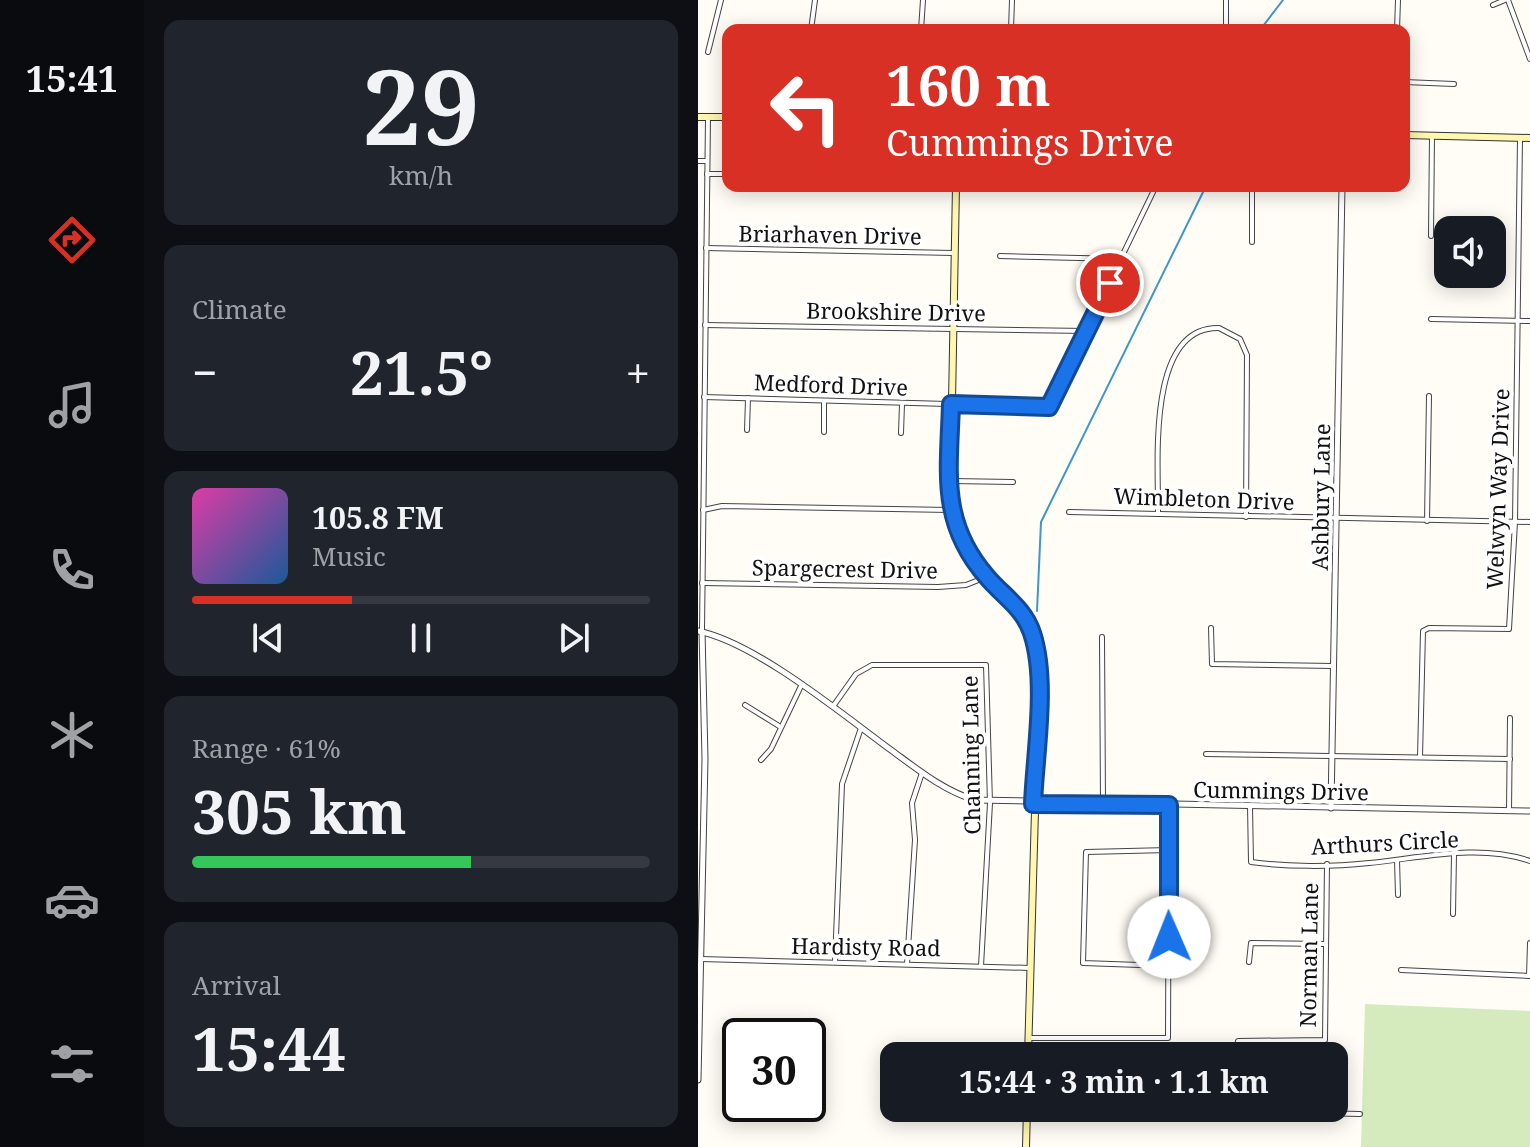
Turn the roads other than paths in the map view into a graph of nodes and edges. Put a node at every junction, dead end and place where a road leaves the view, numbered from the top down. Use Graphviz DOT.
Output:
graph roads {
  1 [pos="721,0"];
  2 [pos="815,0"];
  3 [pos="923,0"];
  4 [pos="1012,0"];
  5 [pos="1226,0"];
  6 [pos="1398,0"];
  7 [pos="1506,0"];
  8 [pos="1493,5"];
  9 [pos="812,24"];
  10 [pos="921,24"];
  11 [pos="1011,24"];
  12 [pos="1226,24"];
  13 [pos="1397,24"];
  14 [pos="708,52"];
  15 [pos="1530,59"];
  16 [pos="1410,82"];
  17 [pos="1454,84"];
  18 [pos="698,117"];
  19 [pos="708,117"];
  20 [pos="722,117"];
  21 [pos="1410,135"];
  22 [pos="1432,135"];
  23 [pos="1520,138"];
  24 [pos="1530,138"];
  25 [pos="698,161"];
  26 [pos="707,161"];
  27 [pos="707,174"];
  28 [pos="722,174"];
  29 [pos="956,192"];
  30 [pos="1153,192"];
  31 [pos="1252,192"];
  32 [pos="1342,192"];
  33 [pos="1431,236"];
  34 [pos="1252,242"];
  35 [pos="706,248"];
  36 [pos="954,253"];
  37 [pos="1000,256"];
  38 [pos="1122,259"];
  39 [pos="698,294"];
  40 [pos="705,295"];
  41 [pos="1431,319"];
  42 [pos="1519,321"];
  43 [pos="1530,321"];
  44 [pos="705,325"];
  45 [pos="952,329"];
  46 [pos="1087,331"];
  47 [pos="698,369"];
  48 [pos="705,369"];
  49 [pos="1429,396"];
  50 [pos="704,397"];
  51 [pos="748,398"];
  52 [pos="824,401"];
  53 [pos="902,403"];
  54 [pos="951,404"];
  55 [pos="747,430"];
  56 [pos="824,432"];
  57 [pos="901,433"];
  58 [pos="948,481"];
  59 [pos="1013,482"];
  60 [pos="703,510"];
  61 [pos="950,510"];
  62 [pos="1069,512"];
  63 [pos="1158,514"];
  64 [pos="1246,517"];
  65 [pos="1337,519"];
  66 [pos="1427,521"];
  67 [pos="1515,522"];
  68 [pos="1530,522"];
  69 [pos="986,577"];
  70 [pos="702,583"];
  71 [pos="1211,628"];
  72 [pos="700,631"];
  73 [pos="1102,637"];
  74 [pos="1335,666"];
  75 [pos="801,686"];
  76 [pos="745,705"];
  77 [pos="834,705"];
  78 [pos="701,714"];
  79 [pos="1510,718"];
  80 [pos="779,726"];
  81 [pos="861,728"];
  82 [pos="1206,754"];
  83 [pos="1332,756"];
  84 [pos="1420,757"];
  85 [pos="701,759"];
  86 [pos="1510,759"];
  87 [pos="761,760"];
  88 [pos="922,773"];
  89 [pos="990,803"];
  90 [pos="1033,804"];
  91 [pos="1103,804"];
  92 [pos="1169,805"];
  93 [pos="1250,806"];
  94 [pos="1331,808"];
  95 [pos="1509,811"];
  96 [pos="1530,811"];
  97 [pos="701,836"];
  98 [pos="1169,850"];
  99 [pos="1454,854"];
  100 [pos="1397,860"];
  101 [pos="1530,861"];
  102 [pos="1327,864"];
  103 [pos="1398,895"];
  104 [pos="700,912"];
  105 [pos="1453,914"];
  106 [pos="1530,943"];
  107 [pos="1326,944"];
  108 [pos="701,959"];
  109 [pos="835,962"];
  110 [pos="1249,962"];
  111 [pos="907,964"];
  112 [pos="981,966"];
  113 [pos="1170,966"];
  114 [pos="1030,968"];
  115 [pos="1401,970"];
  116 [pos="1529,976"];
  117 [pos="699,1035"];
  118 [pos="1029,1038"];
  119 [pos="1029,1042"];
  120 [pos="1238,1042"];
  121 [pos="698,1080"];
  122 [pos="1348,1114"];
  123 [pos="1360,1114"];
  124 [pos="1027,1122"];
  125 [pos="1026,1147"];
  1 -- 14 [label="street"];
  2 -- 9 [label="street"];
  3 -- 10 [label="street"];
  4 -- 11 [label="street"];
  5 -- 12 [label="street"];
  6 -- 13 [label="street"];
  7 -- 8 [label="street"];
  7 -- 15 [label="street"];
  16 -- 17 [label="street"];
  18 -- 19 [label="main road"];
  19 -- 20 [label="main road"];
  19 -- 26 [label="street"];
  21 -- 22 [label="main road"];
  22 -- 23 [label="main road"];
  22 -- 33 [label="street"];
  23 -- 24 [label="main road"];
  23 -- 42 [label="street, Welwyn Way Drive"];
  25 -- 26 [label="street"];
  26 -- 27 [label="street"];
  27 -- 28 [label="street"];
  27 -- 35 [label="street"];
  29 -- 36 [label="main road"];
  30 -- 38 [label="street"];
  31 -- 34 [label="street"];
  32 -- 65 [label="street, Ashbury Lane"];
  35 -- 36 [label="street, Briarhaven Drive"];
  35 -- 40 [label="street"];
  36 -- 45 [label="main road"];
  37 -- 38 [label="street"];
  38 -- 46 [label="street"];
  39 -- 40 [label="street"];
  40 -- 44 [label="street"];
  41 -- 42 [label="street"];
  42 -- 43 [label="street"];
  42 -- 67 [label="street, Welwyn Way Drive"];
  44 -- 45 [label="street, Brookshire Drive"];
  44 -- 48 [label="street"];
  45 -- 46 [label="street, Brookshire Drive"];
  45 -- 54 [label="main road"];
  46 -- 54 [label="street, Medford Drive"];
  47 -- 48 [label="street"];
  48 -- 50 [label="street"];
  49 -- 66 [label="street"];
  50 -- 51 [label="street, Medford Drive"];
  50 -- 60 [label="street"];
  51 -- 52 [label="street, Medford Drive"];
  51 -- 55 [label="street"];
  52 -- 53 [label="street, Medford Drive"];
  52 -- 56 [label="street"];
  53 -- 54 [label="street, Medford Drive"];
  53 -- 57 [label="street"];
  54 -- 58 [label="main road"];
  58 -- 59 [label="street"];
  58 -- 61 [label="main road"];
  60 -- 61 [label="street"];
  60 -- 70 [label="street"];
  61 -- 69 [label="main road"];
  62 -- 63 [label="street, Wimbleton Drive"];
  63 -- 64 [label="street, Wimbleton Drive"];
  63 -- 64 [label="street"];
  64 -- 65 [label="street, Wimbleton Drive"];
  65 -- 66 [label="street, Wimbleton Drive"];
  65 -- 74 [label="street, Ashbury Lane"];
  66 -- 67 [label="street, Wimbleton Drive"];
  67 -- 68 [label="street, Wimbleton Drive"];
  67 -- 84 [label="street, Welwyn Way Drive"];
  69 -- 70 [label="street, Spargecrest Drive"];
  69 -- 90 [label="main road"];
  70 -- 72 [label="street"];
  71 -- 74 [label="street"];
  72 -- 75 [label="street, Cummings Drive"];
  72 -- 78 [label="street"];
  73 -- 91 [label="street"];
  74 -- 83 [label="street, Ashbury Lane"];
  75 -- 77 [label="street, Cummings Drive"];
  75 -- 80 [label="street"];
  76 -- 80 [label="street"];
  77 -- 81 [label="street, Cummings Drive"];
  77 -- 89 [label="street, Channing Lane"];
  78 -- 85 [label="street"];
  79 -- 86 [label="street"];
  80 -- 87 [label="street"];
  81 -- 88 [label="street, Cummings Drive"];
  81 -- 109 [label="street"];
  82 -- 83 [label="street"];
  83 -- 84 [label="street"];
  83 -- 94 [label="street, Ashbury Lane"];
  84 -- 86 [label="street"];
  85 -- 97 [label="street"];
  86 -- 95 [label="street"];
  88 -- 89 [label="street, Cummings Drive"];
  88 -- 111 [label="street"];
  89 -- 90 [label="street, Cummings Drive"];
  89 -- 112 [label="street, Channing Lane"];
  90 -- 91 [label="street, Cummings Drive"];
  90 -- 114 [label="main road"];
  91 -- 92 [label="street, Cummings Drive"];
  92 -- 93 [label="street, Cummings Drive"];
  92 -- 98 [label="street"];
  93 -- 94 [label="street, Cummings Drive"];
  93 -- 102 [label="street, Arthurs Circle"];
  94 -- 95 [label="street, Cummings Drive"];
  95 -- 96 [label="street, Cummings Drive"];
  97 -- 104 [label="street"];
  98 -- 113 [label="street"];
  98 -- 113 [label="street"];
  99 -- 100 [label="street, Arthurs Circle"];
  99 -- 101 [label="street, Arthurs Circle"];
  99 -- 105 [label="street"];
  100 -- 102 [label="street, Arthurs Circle"];
  100 -- 103 [label="street"];
  102 -- 107 [label="street, Norman Lane"];
  104 -- 108 [label="street"];
  106 -- 116 [label="street"];
  107 -- 110 [label="street"];
  107 -- 120 [label="street, Norman Lane"];
  108 -- 109 [label="street, Hardisty Road"];
  108 -- 117 [label="street"];
  109 -- 111 [label="street, Hardisty Road"];
  111 -- 112 [label="street, Hardisty Road"];
  112 -- 114 [label="street, Hardisty Road"];
  113 -- 118 [label="street"];
  114 -- 118 [label="main road"];
  115 -- 116 [label="street"];
  117 -- 121 [label="street"];
  118 -- 119 [label="main road"];
  122 -- 123 [label="street"];
  124 -- 125 [label="main road"];
}
